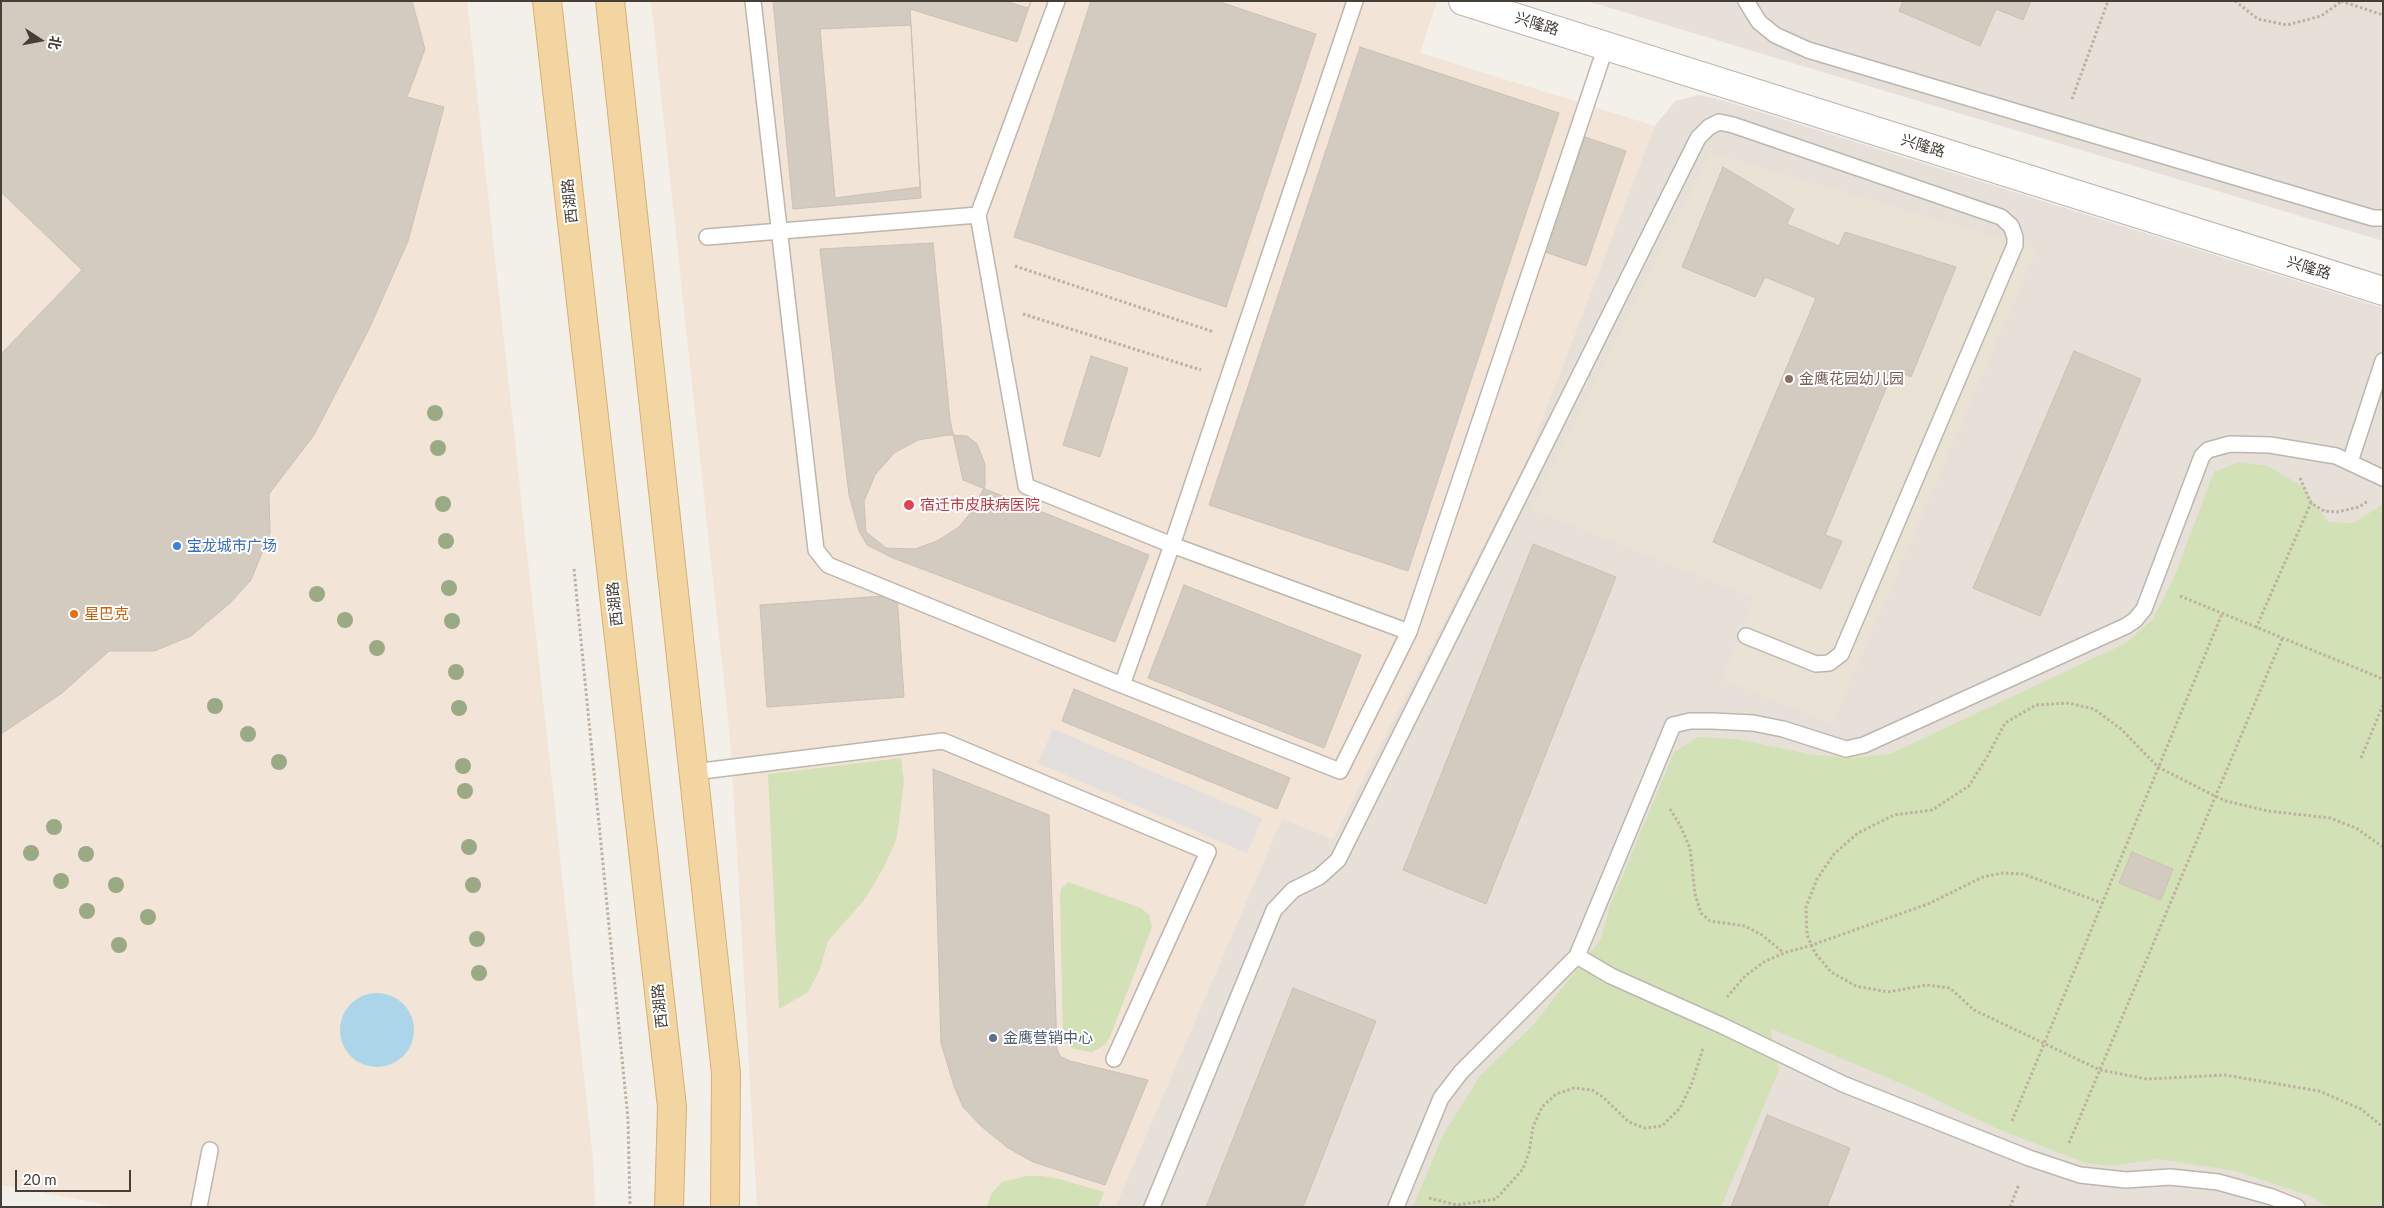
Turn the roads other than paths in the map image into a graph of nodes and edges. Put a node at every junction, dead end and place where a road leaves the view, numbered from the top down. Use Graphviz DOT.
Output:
graph roads {
  1 [pos="547,1"];
  2 [pos="610,1"];
  3 [pos="753,1"];
  4 [pos="1057,1"];
  5 [pos="1355,1"];
  6 [pos="1463,1"];
  7 [pos="1746,1"];
  8 [pos="1606,46"];
  9 [pos="978,216"];
  10 [pos="2383,218"];
  11 [pos="779,231"];
  12 [pos="707,237"];
  13 [pos="2383,291"];
  14 [pos="2383,361"];
  15 [pos="2350,462"];
  16 [pos="2383,478"];
  17 [pos="1172,545"];
  18 [pos="1409,632"];
  19 [pos="1746,636"];
  20 [pos="1122,685"];
  21 [pos="694,772"];
  22 [pos="1577,956"];
  23 [pos="1114,1060"];
  24 [pos="210,1150"];
  25 [pos="199,1207"];
  26 [pos="669,1207"];
  27 [pos="725,1207"];
  28 [pos="1152,1207"];
  29 [pos="1396,1207"];
  30 [pos="2297,1207"];
  1 -- 26 [label="main road, 西湖路"];
  2 -- 21 [label="main road"];
  3 -- 11 [label="lane"];
  4 -- 9 [label="lane"];
  5 -- 17 [label="lane"];
  6 -- 8 [label="street, 兴隆路"];
  7 -- 10 [label="lane"];
  8 -- 13 [label="street, 兴隆路"];
  8 -- 18 [label="lane"];
  9 -- 11 [label="lane"];
  9 -- 17 [label="lane"];
  11 -- 12 [label="lane"];
  11 -- 20 [label="lane"];
  14 -- 15 [label="lane"];
  15 -- 16 [label="lane"];
  15 -- 22 [label="lane"];
  17 -- 18 [label="lane"];
  17 -- 20 [label="lane"];
  18 -- 20 [label="lane"];
  19 -- 28 [label="lane"];
  21 -- 23 [label="lane"];
  21 -- 27 [label="main road"];
  22 -- 29 [label="lane"];
  22 -- 30 [label="lane"];
  24 -- 25 [label="lane"];
}
